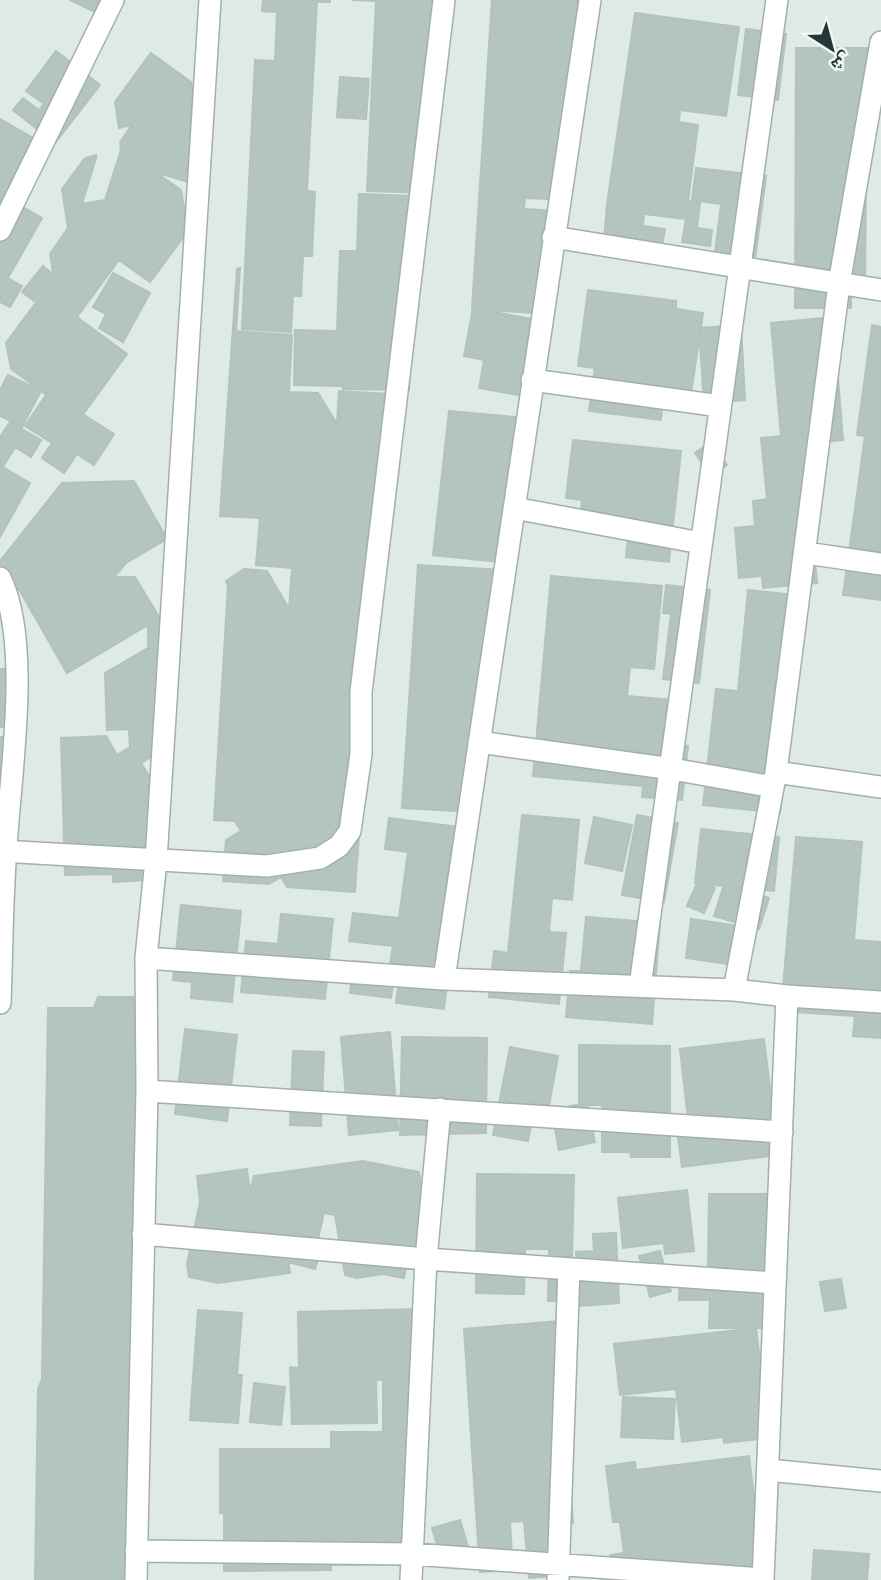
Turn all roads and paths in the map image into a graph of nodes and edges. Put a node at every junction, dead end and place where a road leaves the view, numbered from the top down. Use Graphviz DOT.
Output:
graph roads {
  1 [pos="113,0"];
  2 [pos="210,0"];
  3 [pos="444,0"];
  4 [pos="590,0"];
  5 [pos="777,0"];
  6 [pos="881,42"];
  7 [pos="0,230"];
  8 [pos="554,237"];
  9 [pos="739,268"];
  10 [pos="839,284"];
  11 [pos="881,290"];
  12 [pos="532,380"];
  13 [pos="720,406"];
  14 [pos="513,508"];
  15 [pos="701,543"];
  16 [pos="806,553"];
  17 [pos="881,564"];
  18 [pos="0,578"];
  19 [pos="479,742"];
  20 [pos="672,769"];
  21 [pos="775,780"];
  22 [pos="881,787"];
  23 [pos="3,851"];
  24 [pos="156,860"];
  25 [pos="146,958"];
  26 [pos="444,979"];
  27 [pos="640,986"];
  28 [pos="734,990"];
  29 [pos="787,996"];
  30 [pos="881,1002"];
  31 [pos="0,1003"];
  32 [pos="147,1091"];
  33 [pos="440,1109"];
  34 [pos="782,1132"];
  35 [pos="143,1234"];
  36 [pos="426,1259"];
  37 [pos="569,1269"];
  38 [pos="775,1283"];
  39 [pos="768,1470"];
  40 [pos="881,1481"];
  41 [pos="136,1551"];
  42 [pos="413,1554"];
  43 [pos="559,1573"];
  44 [pos="136,1580"];
  45 [pos="411,1580"];
  46 [pos="763,1580"];
  1 -- 7 [label="street"];
  2 -- 24 [label="street"];
  3 -- 24 [label="street"];
  4 -- 8 [label="street"];
  5 -- 9 [label="street"];
  6 -- 10 [label="street"];
  8 -- 9 [label="street"];
  8 -- 12 [label="street"];
  9 -- 10 [label="street"];
  9 -- 13 [label="street"];
  10 -- 11 [label="street"];
  10 -- 16 [label="street"];
  12 -- 13 [label="street"];
  12 -- 14 [label="street"];
  13 -- 15 [label="street"];
  14 -- 15 [label="street"];
  14 -- 19 [label="street"];
  15 -- 20 [label="street"];
  16 -- 17 [label="street"];
  16 -- 21 [label="street"];
  18 -- 23 [label="street"];
  19 -- 20 [label="street"];
  19 -- 26 [label="street"];
  20 -- 21 [label="street"];
  20 -- 27 [label="street"];
  21 -- 22 [label="street"];
  21 -- 28 [label="street"];
  23 -- 24 [label="street"];
  23 -- 31 [label="street"];
  24 -- 25 [label="street"];
  25 -- 26 [label="street"];
  25 -- 32 [label="street"];
  26 -- 27 [label="street"];
  27 -- 28 [label="street"];
  28 -- 29 [label="street"];
  29 -- 30 [label="street"];
  29 -- 34 [label="street"];
  32 -- 33 [label="street"];
  32 -- 35 [label="street"];
  33 -- 34 [label="street"];
  33 -- 36 [label="street"];
  34 -- 38 [label="street"];
  35 -- 36 [label="street"];
  35 -- 41 [label="street"];
  36 -- 37 [label="street"];
  36 -- 42 [label="street"];
  37 -- 38 [label="street"];
  37 -- 43 [label="street"];
  38 -- 39 [label="street"];
  39 -- 40 [label="street"];
  39 -- 46 [label="street"];
  41 -- 42 [label="street"];
  41 -- 44 [label="street"];
  42 -- 43 [label="street"];
  42 -- 45 [label="street"];
  43 -- 46 [label="street"];
}
